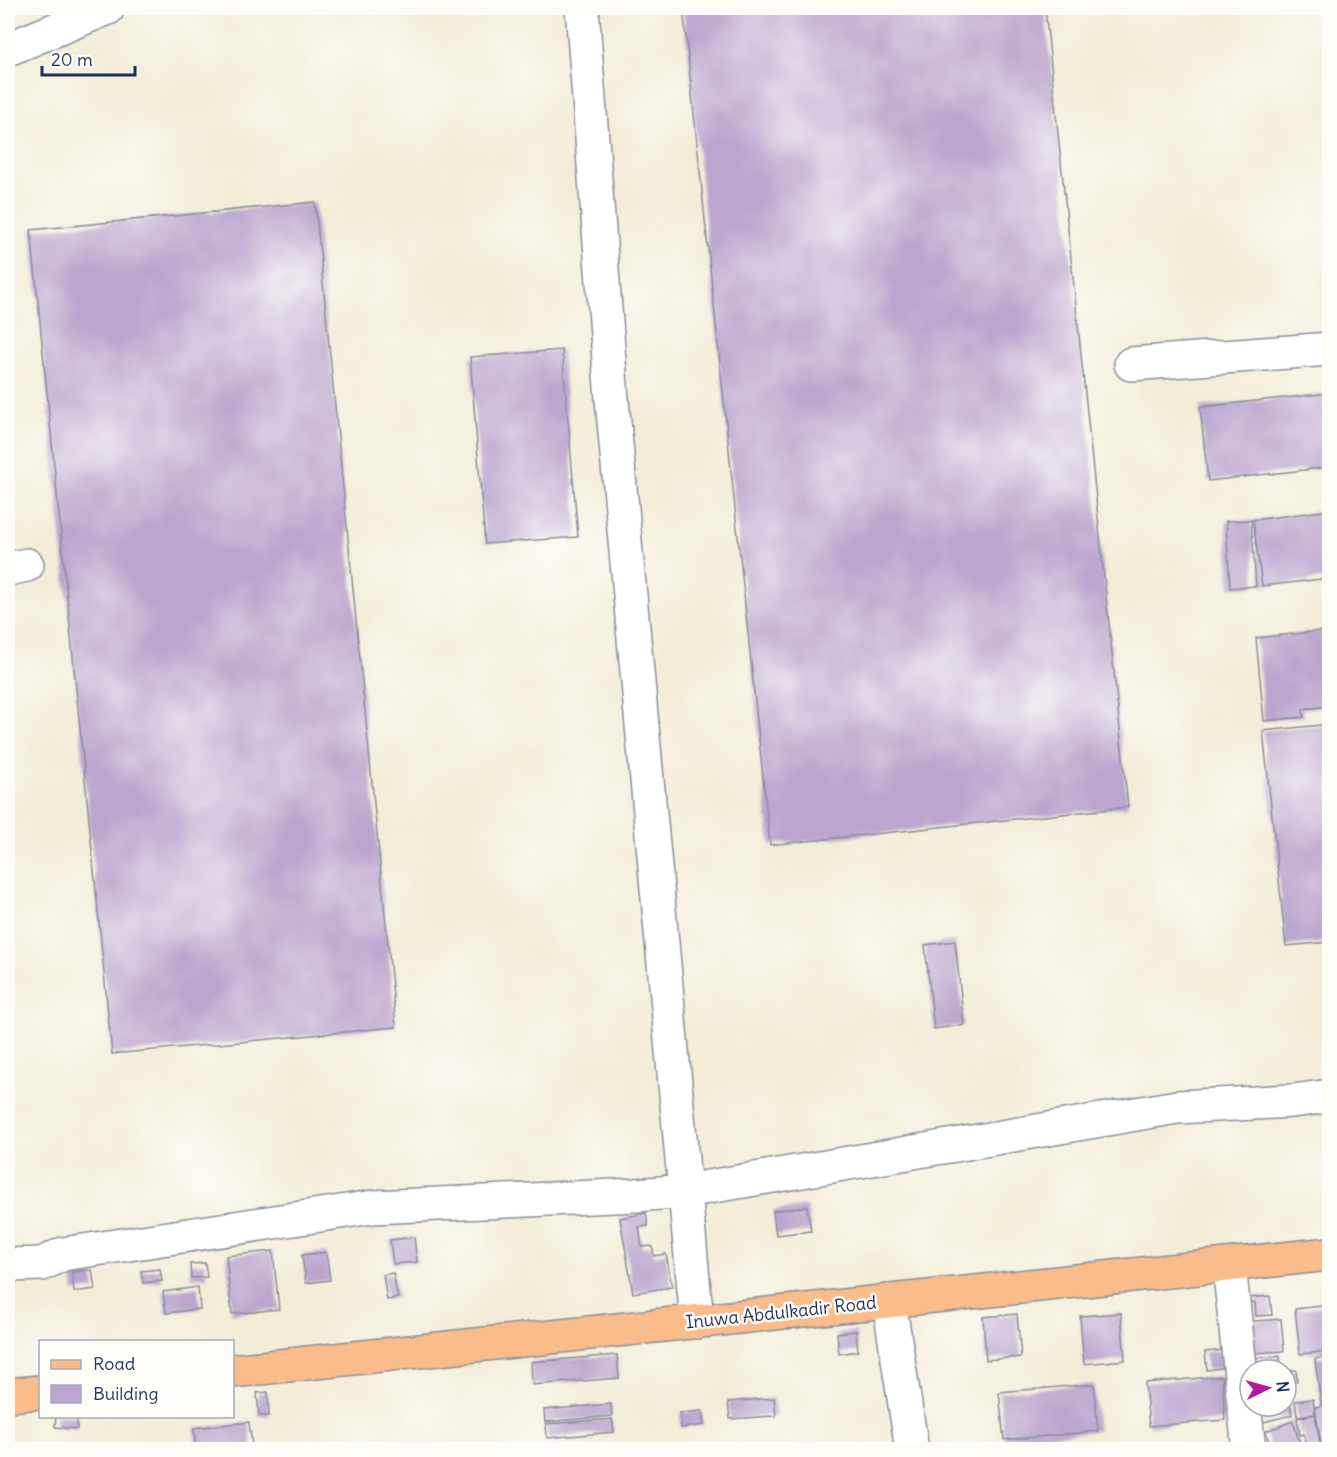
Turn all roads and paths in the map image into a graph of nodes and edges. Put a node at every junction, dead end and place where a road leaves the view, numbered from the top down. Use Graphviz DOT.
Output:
graph roads {
  1 [pos="108,8"];
  2 [pos="582,8"];
  3 [pos="8,49"];
  4 [pos="1329,349"];
  5 [pos="1131,364"];
  6 [pos="1329,1096"];
  7 [pos="685,1191"];
  8 [pos="1329,1254"];
  9 [pos="8,1265"];
  10 [pos="1229,1265"];
  11 [pos="889,1301"];
  12 [pos="697,1322"];
  13 [pos="234,1371"];
  14 [pos="39,1392"];
  15 [pos="8,1395"];
  16 [pos="912,1449"];
  17 [pos="1249,1449"];
  1 -- 3 [label="street"];
  2 -- 7 [label="street"];
  4 -- 5 [label="street"];
  6 -- 7 [label="street"];
  7 -- 9 [label="street"];
  7 -- 12 [label="street"];
  8 -- 10 [label="main road, Inuwa Abdulkadir Road"];
  10 -- 11 [label="main road, Inuwa Abdulkadir Road"];
  10 -- 17 [label="street"];
  11 -- 12 [label="main road, Inuwa Abdulkadir Road"];
  11 -- 16 [label="street"];
  12 -- 13 [label="main road, Inuwa Abdulkadir Road"];
  14 -- 15 [label="main road"];
}
